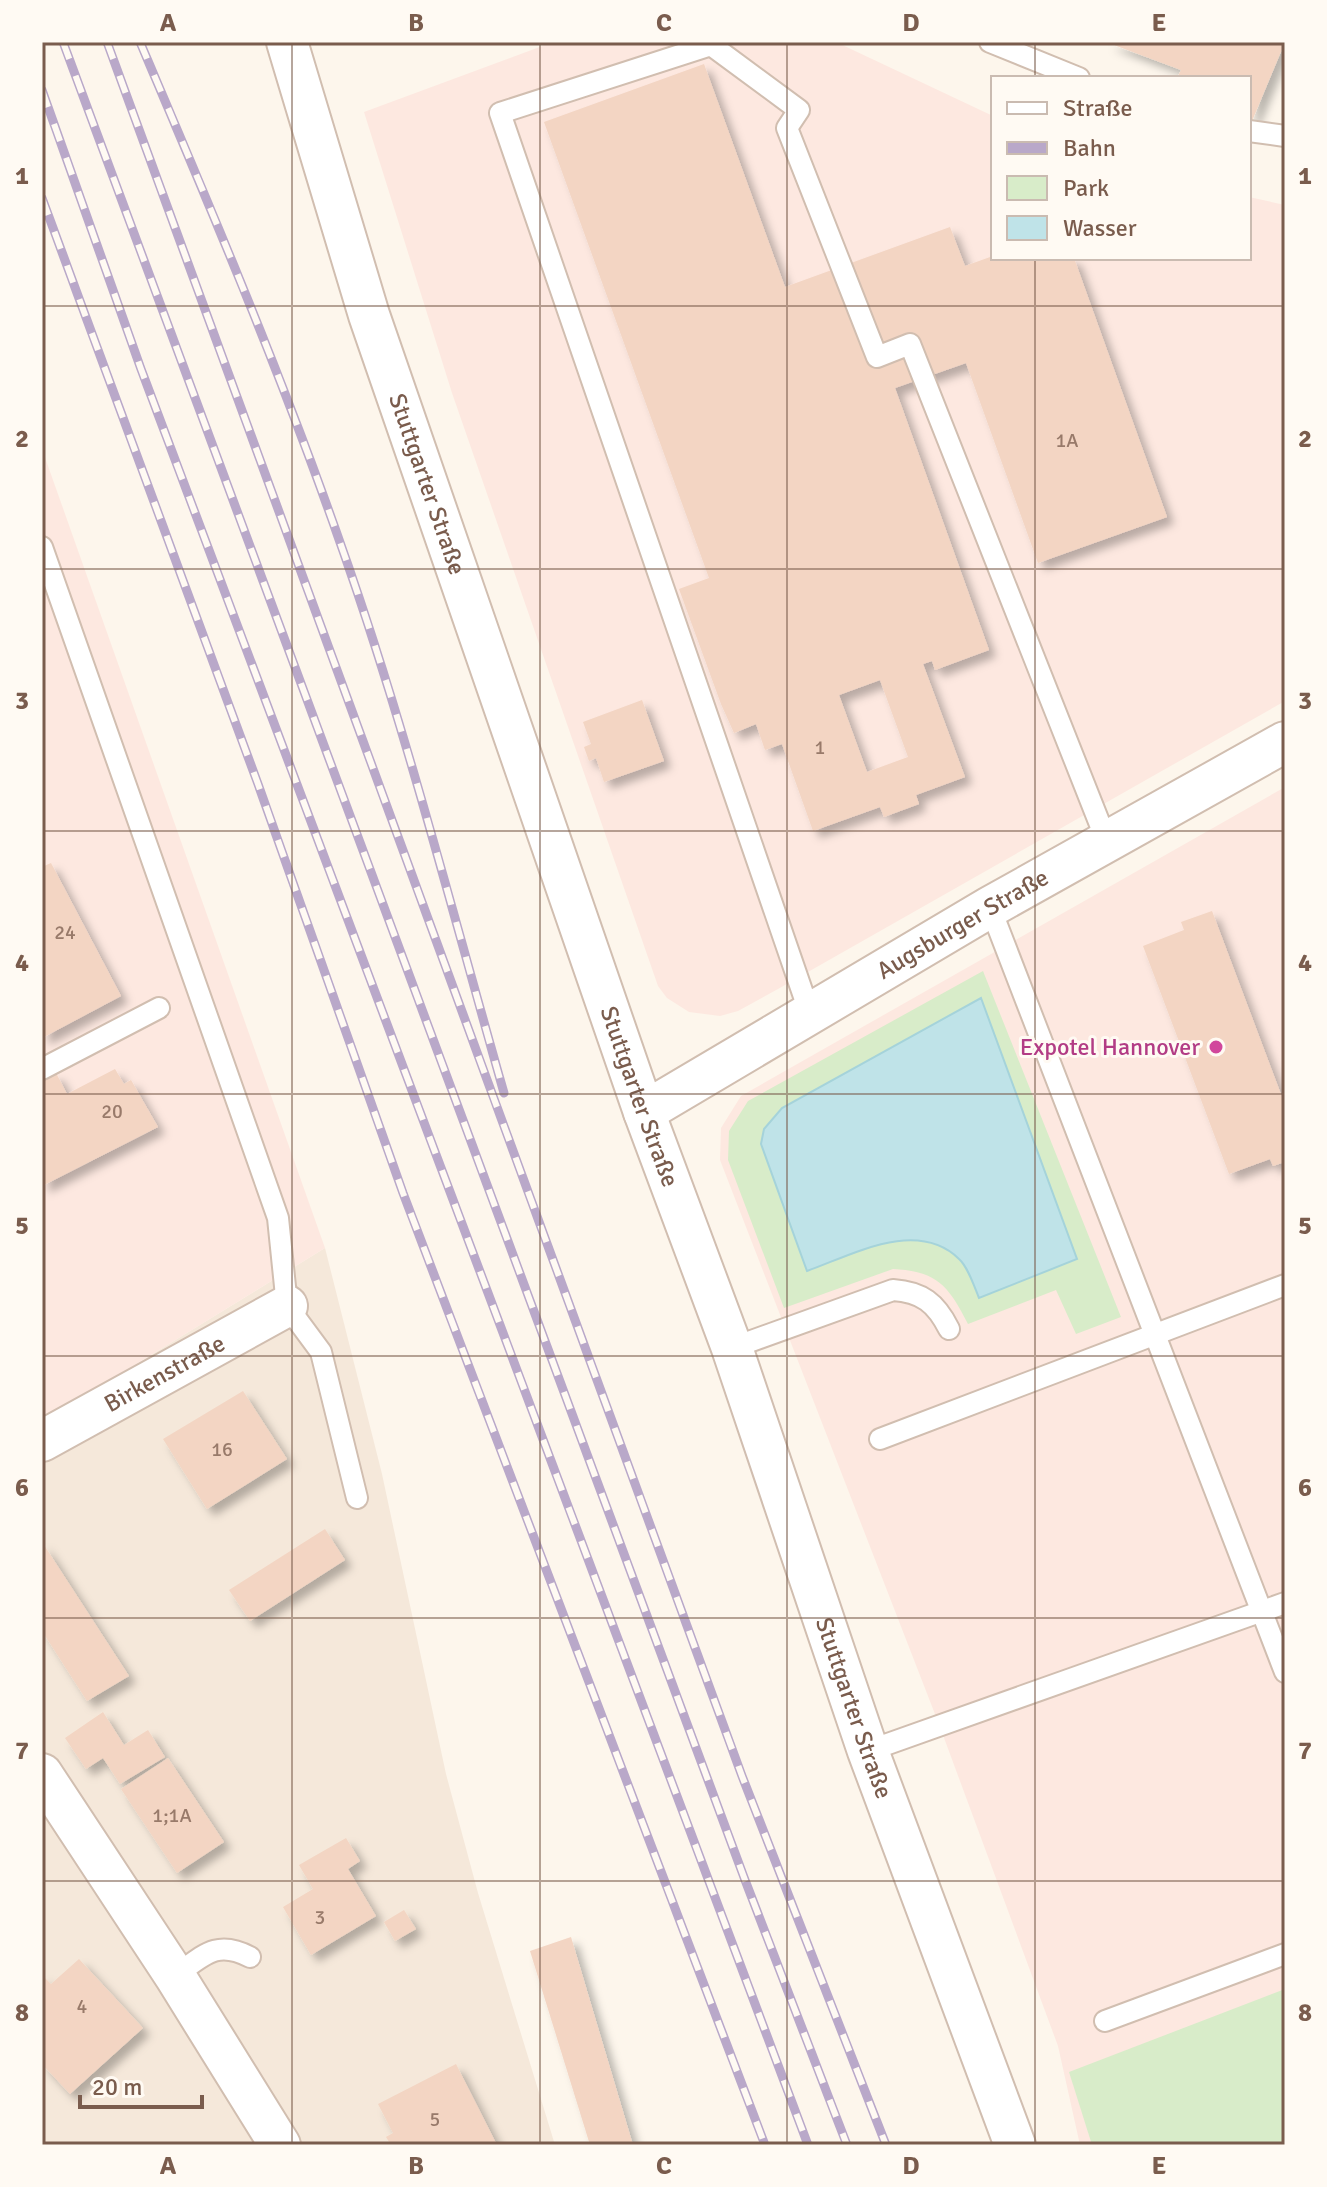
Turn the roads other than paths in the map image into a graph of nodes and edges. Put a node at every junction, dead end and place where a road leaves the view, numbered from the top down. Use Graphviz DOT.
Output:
graph roads {
  1 [pos="287,42"];
  2 [pos="990,42"];
  3 [pos="1074,76"];
  4 [pos="1251,131"];
  5 [pos="1285,136"];
  6 [pos="42,547"];
  7 [pos="1285,742"];
  8 [pos="1107,842"];
  9 [pos="990,907"];
  10 [pos="159,1008"];
  11 [pos="810,1014"];
  12 [pos="42,1069"];
  13 [pos="644,1112"];
  14 [pos="1285,1285"];
  15 [pos="287,1306"];
  16 [pos="949,1329"];
  17 [pos="1155,1335"];
  18 [pos="732,1348"];
  19 [pos="880,1439"];
  20 [pos="42,1441"];
  21 [pos="357,1498"];
  22 [pos="1285,1603"];
  23 [pos="1261,1611"];
  24 [pos="1285,1672"];
  25 [pos="868,1751"];
  26 [pos="42,1774"];
  27 [pos="1285,1954"];
  28 [pos="250,1957"];
  29 [pos="175,1976"];
  30 [pos="1105,2021"];
  31 [pos="280,2145"];
  32 [pos="1015,2145"];
  1 -- 13 [label="street, Stuttgarter Straße"];
  2 -- 3 [label="lane"];
  4 -- 5 [label="lane"];
  6 -- 15 [label="lane"];
  7 -- 8 [label="street, Augsburger Straße"];
  8 -- 9 [label="street, Augsburger Straße"];
  8 -- 11 [label="lane"];
  9 -- 11 [label="street, Augsburger Straße"];
  9 -- 17 [label="lane"];
  10 -- 12 [label="lane"];
  11 -- 13 [label="street, Augsburger Straße"];
  13 -- 18 [label="street, Stuttgarter Straße"];
  14 -- 17 [label="lane"];
  15 -- 20 [label="street, Birkenstraße"];
  15 -- 21 [label="lane"];
  16 -- 18 [label="lane"];
  17 -- 19 [label="lane"];
  17 -- 23 [label="lane"];
  18 -- 25 [label="street, Stuttgarter Straße"];
  22 -- 23 [label="lane"];
  23 -- 24 [label="lane"];
  23 -- 25 [label="lane"];
  25 -- 32 [label="street, Stuttgarter Straße"];
  26 -- 29 [label="street"];
  27 -- 30 [label="lane"];
  28 -- 29 [label="lane"];
  29 -- 31 [label="street"];
}
